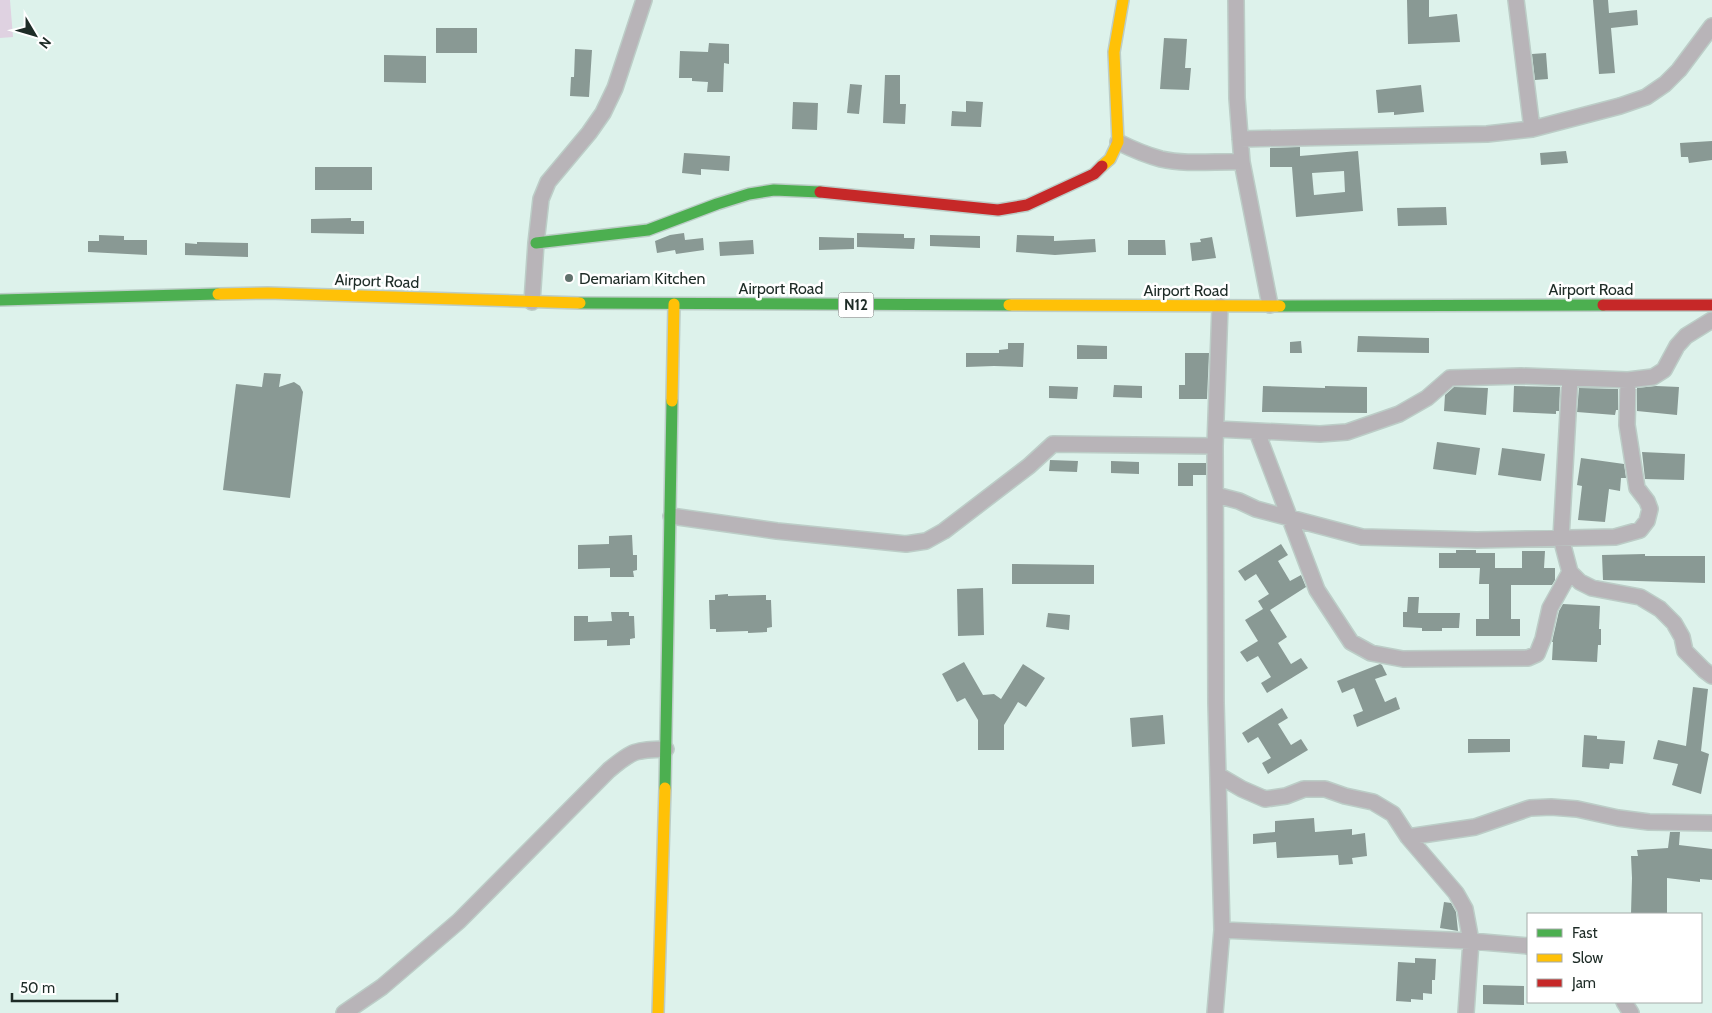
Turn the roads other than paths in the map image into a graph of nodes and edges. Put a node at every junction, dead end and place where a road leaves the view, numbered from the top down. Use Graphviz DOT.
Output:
graph roads {
  1 [pos="644,0"];
  2 [pos="1123,0"];
  3 [pos="1236,0"];
  4 [pos="1516,0"];
  5 [pos="1712,26"];
  6 [pos="1532,129"];
  7 [pos="1240,139"];
  8 [pos="1118,142"];
  9 [pos="1242,162"];
  10 [pos="536,243"];
  11 [pos="0,300"];
  12 [pos="532,302"];
  13 [pos="674,304"];
  14 [pos="1270,305"];
  15 [pos="1712,305"];
  16 [pos="1220,306"];
  17 [pos="1712,320"];
  18 [pos="1570,378"];
  19 [pos="1628,380"];
  20 [pos="1216,429"];
  21 [pos="1257,432"];
  22 [pos="1216,446"];
  23 [pos="1216,495"];
  24 [pos="671,516"];
  25 [pos="1290,518"];
  26 [pos="1561,538"];
  27 [pos="1570,572"];
  28 [pos="1712,676"];
  29 [pos="666,749"];
  30 [pos="1218,775"];
  31 [pos="1712,823"];
  32 [pos="1408,837"];
  33 [pos="1222,930"];
  34 [pos="1471,942"];
  35 [pos="1527,946"];
  36 [pos="344,1013"];
  37 [pos="658,1013"];
  38 [pos="1215,1013"];
  39 [pos="1466,1013"];
  1 -- 10 [label="street"];
  2 -- 8 [label="main road"];
  3 -- 7 [label="street"];
  4 -- 6 [label="street"];
  5 -- 6 [label="street"];
  6 -- 7 [label="street"];
  7 -- 9 [label="street"];
  8 -- 9 [label="street"];
  8 -- 10 [label="main road"];
  9 -- 14 [label="street"];
  10 -- 12 [label="street"];
  11 -- 12 [label="main road, Airport Road / N12"];
  12 -- 13 [label="main road, Airport Road / N12"];
  13 -- 16 [label="main road, Airport Road / N12"];
  13 -- 24 [label="main road"];
  14 -- 15 [label="main road, Airport Road / N12"];
  14 -- 16 [label="main road, Airport Road / N12"];
  16 -- 20 [label="street"];
  17 -- 19 [label="street"];
  18 -- 19 [label="street"];
  18 -- 21 [label="street"];
  18 -- 26 [label="street"];
  19 -- 26 [label="street"];
  20 -- 21 [label="street"];
  20 -- 22 [label="street"];
  21 -- 25 [label="street"];
  22 -- 23 [label="street"];
  22 -- 24 [label="street"];
  23 -- 25 [label="street"];
  23 -- 30 [label="street"];
  24 -- 29 [label="main road"];
  25 -- 26 [label="street"];
  25 -- 27 [label="street"];
  26 -- 27 [label="street"];
  27 -- 28 [label="street"];
  29 -- 36 [label="street"];
  29 -- 37 [label="main road"];
  30 -- 32 [label="street"];
  30 -- 33 [label="street"];
  31 -- 32 [label="street"];
  32 -- 34 [label="street"];
  33 -- 34 [label="street"];
  33 -- 38 [label="street"];
  34 -- 35 [label="street"];
  34 -- 39 [label="street"];
}
